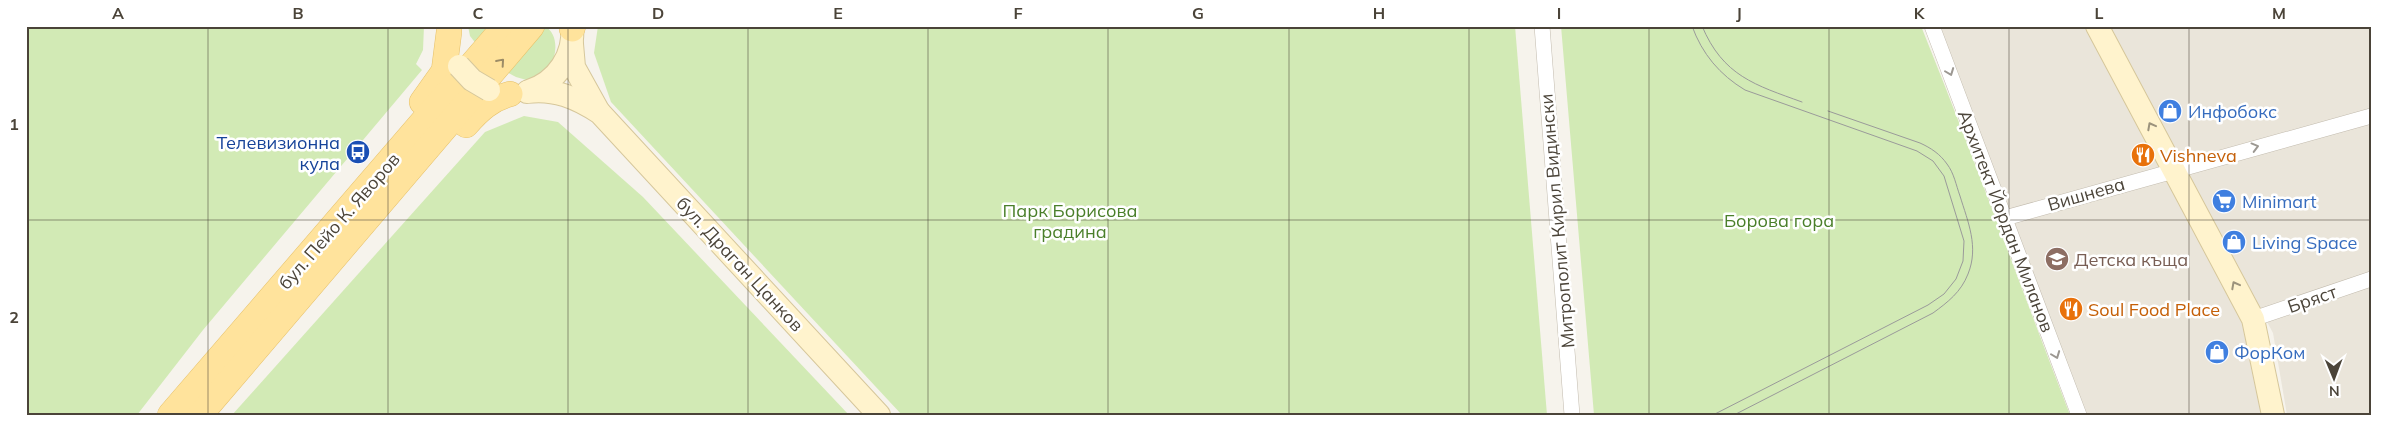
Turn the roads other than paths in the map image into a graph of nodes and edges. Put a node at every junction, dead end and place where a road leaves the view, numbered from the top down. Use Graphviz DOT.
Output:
graph roads {
  1 [pos="505,26"];
  2 [pos="532,26"];
  3 [pos="1542,26"];
  4 [pos="1932,26"];
  5 [pos="2097,26"];
  6 [pos="449,29"];
  7 [pos="572,31"];
  8 [pos="509,92"];
  9 [pos="600,113"];
  10 [pos="2371,116"];
  11 [pos="2174,169"];
  12 [pos="2005,218"];
  13 [pos="2371,279"];
  14 [pos="2253,319"];
  15 [pos="157,415"];
  16 [pos="170,415"];
  17 [pos="200,415"];
  18 [pos="216,415"];
  19 [pos="879,415"];
  20 [pos="1572,415"];
  21 [pos="2079,415"];
  22 [pos="2272,415"];
  1 -- 16 [label="main road, бул. Пейо К. Яворов"];
  17 -- 2 [label="main road, бул. Пейо К. Яворов, one-way"];
  3 -- 20 [label="street, Митрополит Кирил Видински"];
  4 -- 12 [label="street, Архитект Йордан Миланов, one-way"];
  11 -- 5 [label="street, one-way"];
  6 -- 8 [label="street, bridge"];
  6 -- 15 [label="main road"];
  7 -- 8 [label="street"];
  7 -- 9 [label="street, бул. Драган Цанков"];
  8 -- 9 [label="street, бул. Драган Цанков"];
  8 -- 18 [label="main road"];
  9 -- 19 [label="street, бул. Драган Цанков"];
  11 -- 10 [label="street, Вишнева, one-way"];
  11 -- 12 [label="street, Вишнева"];
  14 -- 11 [label="street, one-way"];
  12 -- 21 [label="street, Архитект Йордан Миланов, one-way"];
  13 -- 14 [label="street, Бряст"];
  14 -- 22 [label="street"];
}
